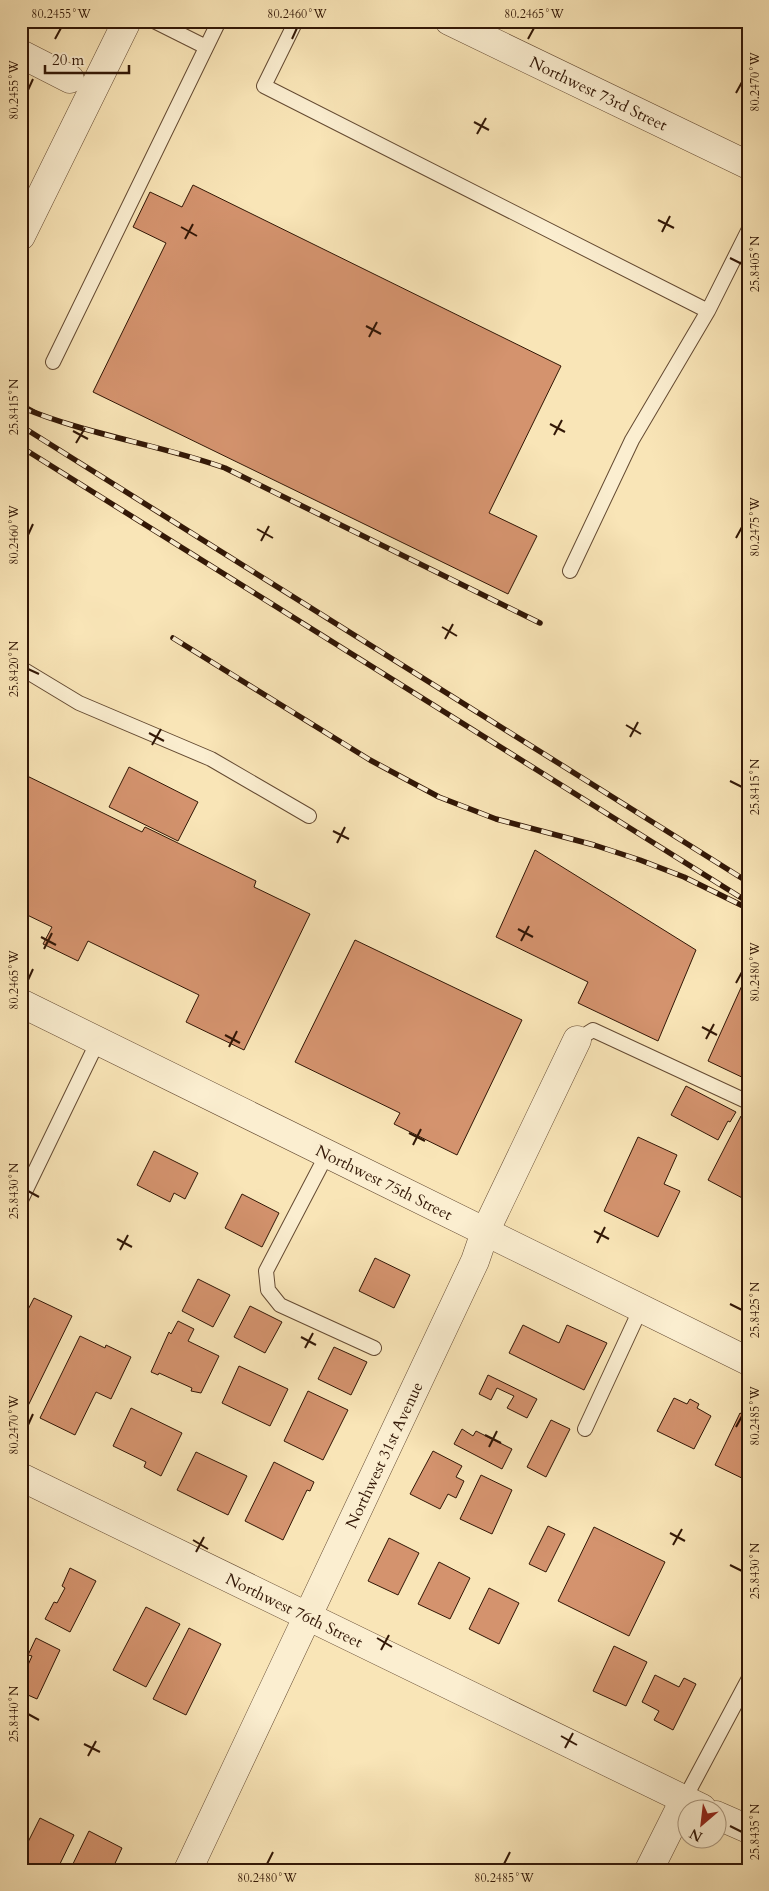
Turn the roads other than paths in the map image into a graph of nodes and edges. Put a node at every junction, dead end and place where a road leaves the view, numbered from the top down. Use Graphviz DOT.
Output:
graph roads {
  1 [pos="127,21"];
  2 [pos="154,21"];
  3 [pos="219,21"];
  4 [pos="296,21"];
  5 [pos="448,21"];
  6 [pos="206,47"];
  7 [pos="21,54"];
  8 [pos="70,79"];
  9 [pos="748,165"];
  10 [pos="748,230"];
  11 [pos="21,236"];
  12 [pos="708,311"];
  13 [pos="53,362"];
  14 [pos="570,571"];
  15 [pos="21,668"];
  16 [pos="309,816"];
  17 [pos="21,1003"];
  18 [pos="98,1040"];
  19 [pos="577,1040"];
  20 [pos="748,1102"];
  21 [pos="327,1154"];
  22 [pos="21,1200"];
  23 [pos="485,1232"];
  24 [pos="641,1308"];
  25 [pos="374,1348"];
  26 [pos="748,1361"];
  27 [pos="585,1430"];
  28 [pos="21,1477"];
  29 [pos="308,1616"];
  30 [pos="748,1680"];
  31 [pos="681,1798"];
  32 [pos="696,1798"];
  33 [pos="726,1819"];
  34 [pos="748,1829"];
  35 [pos="676,1830"];
  36 [pos="188,1870"];
  37 [pos="649,1870"];
  1 -- 11 [label="street"];
  2 -- 6 [label="lane"];
  3 -- 6 [label="lane"];
  4 -- 12 [label="lane"];
  5 -- 9 [label="street, Northwest 73rd Street"];
  6 -- 13 [label="lane"];
  7 -- 8 [label="street"];
  10 -- 12 [label="lane"];
  12 -- 14 [label="lane"];
  15 -- 16 [label="lane"];
  17 -- 18 [label="street, Northwest 75th Street"];
  18 -- 21 [label="street, Northwest 75th Street"];
  18 -- 22 [label="lane"];
  19 -- 20 [label="lane"];
  19 -- 23 [label="street, Northwest 31st Avenue"];
  21 -- 23 [label="street, Northwest 75th Street"];
  21 -- 25 [label="lane"];
  23 -- 24 [label="street, Northwest 75th Street"];
  23 -- 29 [label="street, Northwest 31st Avenue"];
  24 -- 26 [label="street, Northwest 75th Street"];
  24 -- 27 [label="lane"];
  28 -- 29 [label="street, Northwest 76th Street"];
  29 -- 31 [label="street, Northwest 76th Street"];
  29 -- 36 [label="street, Northwest 31st Avenue"];
  30 -- 32 [label="lane"];
  33 -- 34 [label="street"];
  35 -- 37 [label="street"];
}
